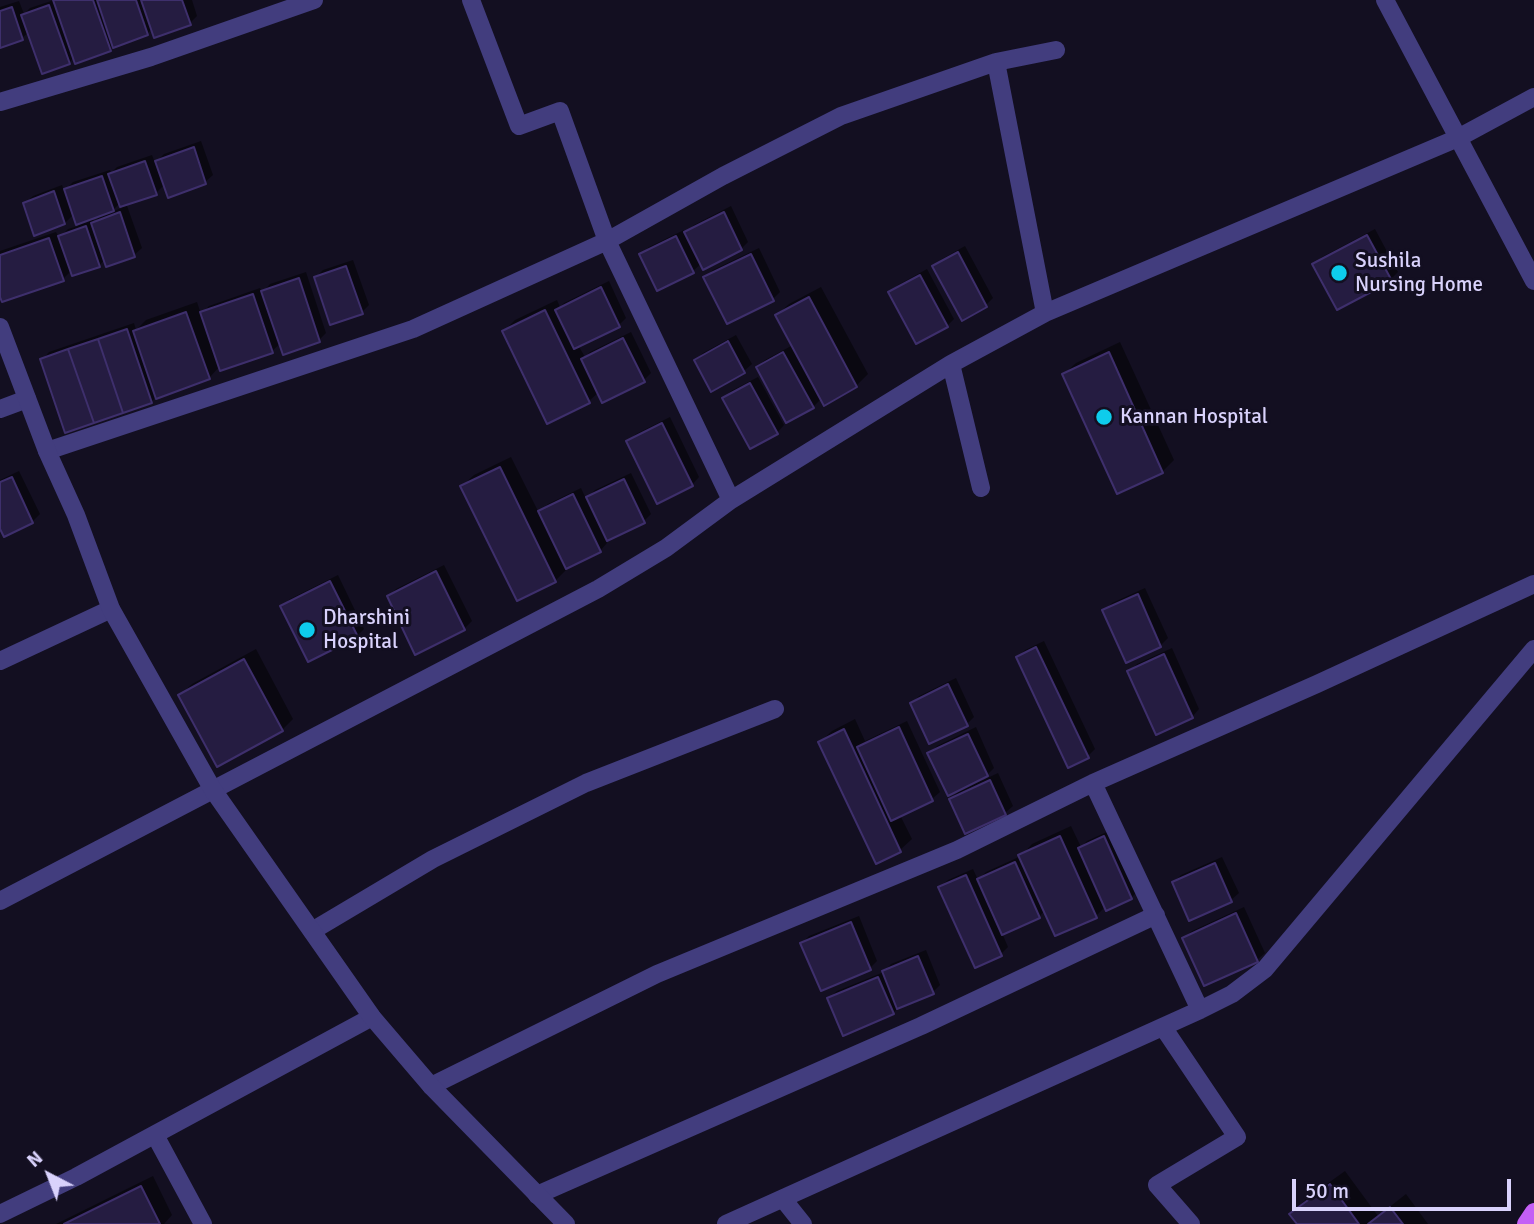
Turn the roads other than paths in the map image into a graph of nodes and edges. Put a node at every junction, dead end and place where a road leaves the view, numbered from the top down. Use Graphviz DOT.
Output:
graph roads {
  1 [pos="314,0"];
  2 [pos="471,0"];
  3 [pos="1385,0"];
  4 [pos="1056,50"];
  5 [pos="996,62"];
  6 [pos="1534,97"];
  7 [pos="0,102"];
  8 [pos="1458,138"];
  9 [pos="607,241"];
  10 [pos="1534,281"];
  11 [pos="1045,313"];
  12 [pos="0,327"];
  13 [pos="951,364"];
  14 [pos="27,399"];
  15 [pos="0,409"];
  16 [pos="47,451"];
  17 [pos="981,488"];
  18 [pos="731,500"];
  19 [pos="1534,584"];
  20 [pos="111,609"];
  21 [pos="1534,649"];
  22 [pos="0,661"];
  23 [pos="775,709"];
  24 [pos="1093,783"];
  25 [pos="213,790"];
  26 [pos="0,901"];
  27 [pos="1156,915"];
  28 [pos="312,931"];
  29 [pos="1200,1010"];
  30 [pos="372,1017"];
  31 [pos="1163,1027"];
  32 [pos="431,1086"];
  33 [pos="155,1135"];
  34 [pos="537,1195"];
  35 [pos="783,1199"];
  36 [pos="1534,1212"];
  37 [pos="0,1214"];
  38 [pos="203,1224"];
  39 [pos="566,1224"];
  40 [pos="726,1224"];
  41 [pos="803,1224"];
  42 [pos="1191,1224"];
  43 [pos="1526,1224"];
  1 -- 7 [label="street"];
  2 -- 9 [label="street"];
  3 -- 8 [label="street"];
  4 -- 5 [label="street"];
  5 -- 9 [label="street"];
  5 -- 11 [label="street"];
  6 -- 8 [label="street"];
  8 -- 10 [label="street"];
  8 -- 11 [label="street"];
  9 -- 16 [label="street"];
  9 -- 18 [label="street"];
  11 -- 13 [label="street"];
  12 -- 14 [label="street"];
  13 -- 17 [label="street"];
  13 -- 18 [label="street"];
  14 -- 15 [label="street"];
  14 -- 16 [label="street"];
  16 -- 20 [label="street"];
  18 -- 25 [label="street"];
  19 -- 24 [label="street"];
  20 -- 22 [label="street"];
  20 -- 25 [label="street"];
  21 -- 29 [label="street"];
  23 -- 28 [label="street"];
  24 -- 27 [label="street"];
  24 -- 32 [label="street"];
  25 -- 26 [label="street"];
  25 -- 28 [label="street"];
  27 -- 29 [label="street"];
  27 -- 34 [label="street"];
  28 -- 30 [label="street"];
  29 -- 31 [label="street"];
  30 -- 32 [label="street"];
  30 -- 33 [label="street"];
  31 -- 35 [label="street"];
  31 -- 42 [label="street"];
  32 -- 34 [label="street"];
  33 -- 37 [label="street"];
  33 -- 38 [label="street"];
  34 -- 39 [label="street"];
  35 -- 40 [label="street"];
  35 -- 41 [label="street"];
  36 -- 43 [label="main road"];
}
